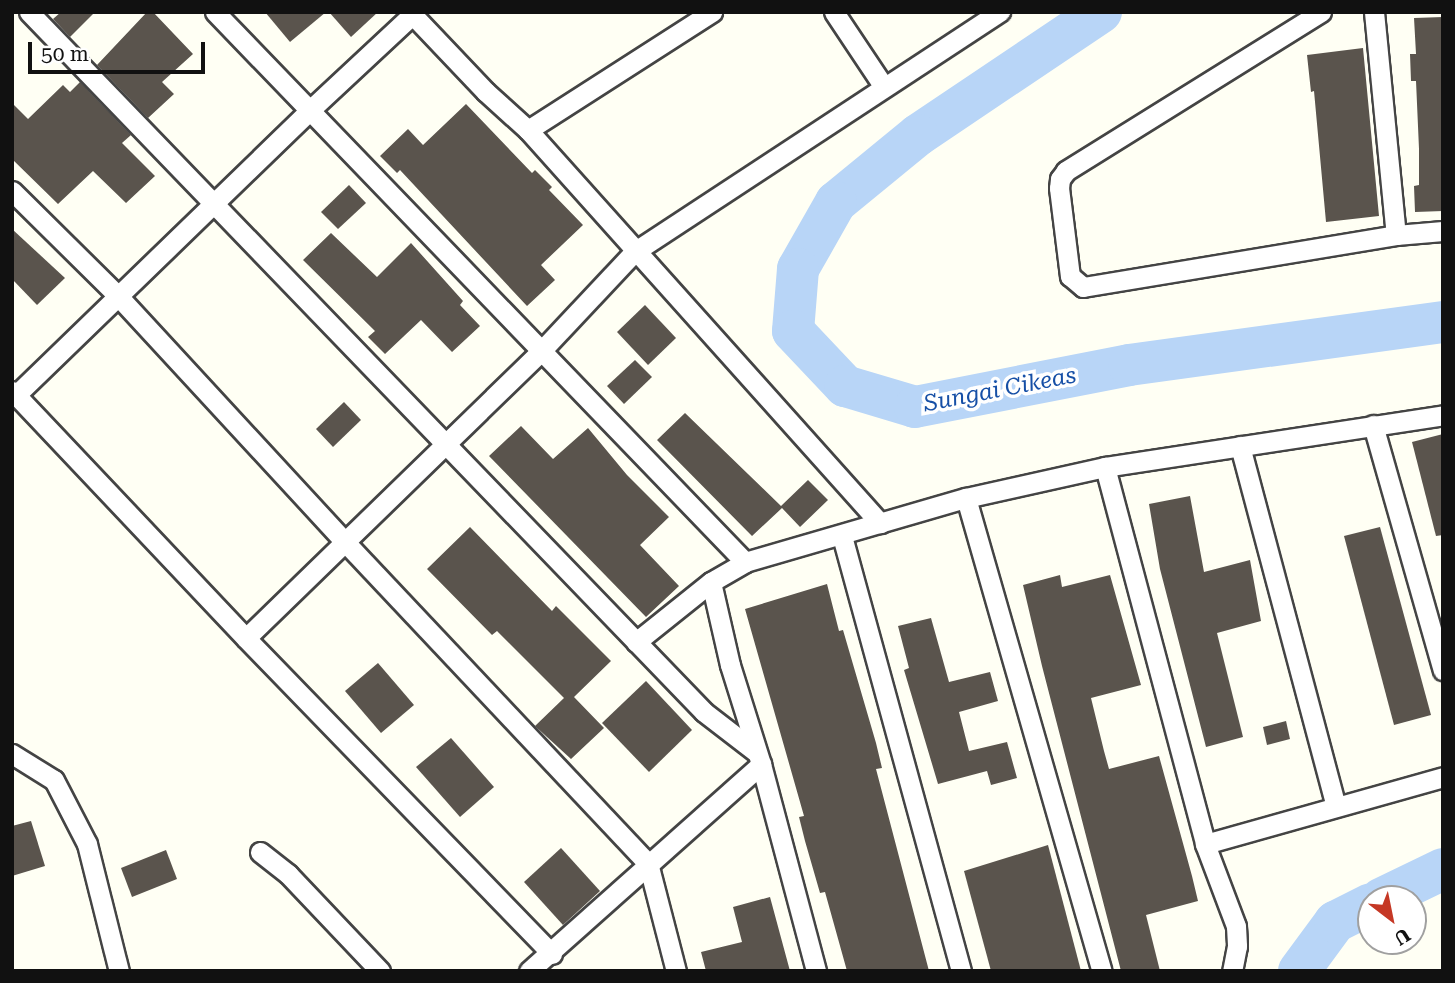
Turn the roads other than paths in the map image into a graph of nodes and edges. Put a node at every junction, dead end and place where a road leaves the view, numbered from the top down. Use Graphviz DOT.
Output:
graph roads {
  1 [pos="29,12"];
  2 [pos="215,12"];
  3 [pos="712,12"];
  4 [pos="834,12"];
  5 [pos="1000,12"];
  6 [pos="1321,12"];
  7 [pos="1374,12"];
  8 [pos="411,14"];
  9 [pos="884,87"];
  10 [pos="310,110"];
  11 [pos="528,130"];
  12 [pos="12,191"];
  13 [pos="214,205"];
  14 [pos="1443,230"];
  15 [pos="1396,235"];
  16 [pos="635,253"];
  17 [pos="118,296"];
  18 [pos="542,350"];
  19 [pos="14,393"];
  20 [pos="1443,415"];
  21 [pos="1373,425"];
  22 [pos="446,444"];
  23 [pos="1240,446"];
  24 [pos="1105,467"];
  25 [pos="966,498"];
  26 [pos="880,523"];
  27 [pos="842,536"];
  28 [pos="345,542"];
  29 [pos="745,562"];
  30 [pos="711,582"];
  31 [pos="246,638"];
  32 [pos="636,642"];
  33 [pos="1443,670"];
  34 [pos="12,754"];
  35 [pos="758,758"];
  36 [pos="1443,777"];
  37 [pos="1336,806"];
  38 [pos="1205,844"];
  39 [pos="260,852"];
  40 [pos="648,863"];
  41 [pos="552,954"];
  42 [pos="119,971"];
  43 [pos="380,971"];
  44 [pos="529,971"];
  45 [pos="676,971"];
  46 [pos="816,971"];
  47 [pos="961,971"];
  48 [pos="1102,971"];
  49 [pos="1232,971"];
  1 -- 13 [label="street"];
  2 -- 10 [label="street"];
  3 -- 11 [label="street"];
  4 -- 9 [label="street"];
  5 -- 9 [label="street"];
  6 -- 15 [label="street"];
  7 -- 15 [label="street"];
  8 -- 10 [label="street"];
  8 -- 11 [label="street"];
  9 -- 16 [label="street"];
  10 -- 13 [label="street"];
  10 -- 18 [label="street"];
  11 -- 16 [label="street"];
  12 -- 17 [label="street"];
  13 -- 17 [label="street"];
  13 -- 22 [label="street"];
  14 -- 15 [label="street"];
  16 -- 18 [label="street"];
  16 -- 26 [label="street"];
  17 -- 19 [label="street"];
  17 -- 28 [label="street"];
  18 -- 22 [label="street"];
  18 -- 29 [label="street"];
  19 -- 31 [label="street"];
  20 -- 21 [label="street"];
  21 -- 23 [label="street"];
  21 -- 33 [label="street"];
  22 -- 28 [label="street"];
  22 -- 32 [label="street"];
  23 -- 24 [label="street"];
  23 -- 37 [label="street"];
  24 -- 25 [label="street"];
  24 -- 38 [label="street"];
  25 -- 26 [label="street"];
  25 -- 48 [label="street"];
  26 -- 27 [label="street"];
  27 -- 29 [label="street"];
  27 -- 47 [label="street"];
  28 -- 31 [label="street"];
  28 -- 40 [label="street"];
  29 -- 30 [label="street"];
  30 -- 32 [label="street"];
  30 -- 35 [label="street"];
  31 -- 41 [label="street"];
  32 -- 35 [label="street"];
  34 -- 42 [label="street"];
  35 -- 40 [label="street"];
  35 -- 46 [label="street"];
  36 -- 37 [label="street"];
  37 -- 38 [label="street"];
  38 -- 49 [label="street"];
  39 -- 43 [label="street"];
  40 -- 41 [label="street"];
  40 -- 45 [label="street"];
  41 -- 44 [label="street"];
}
